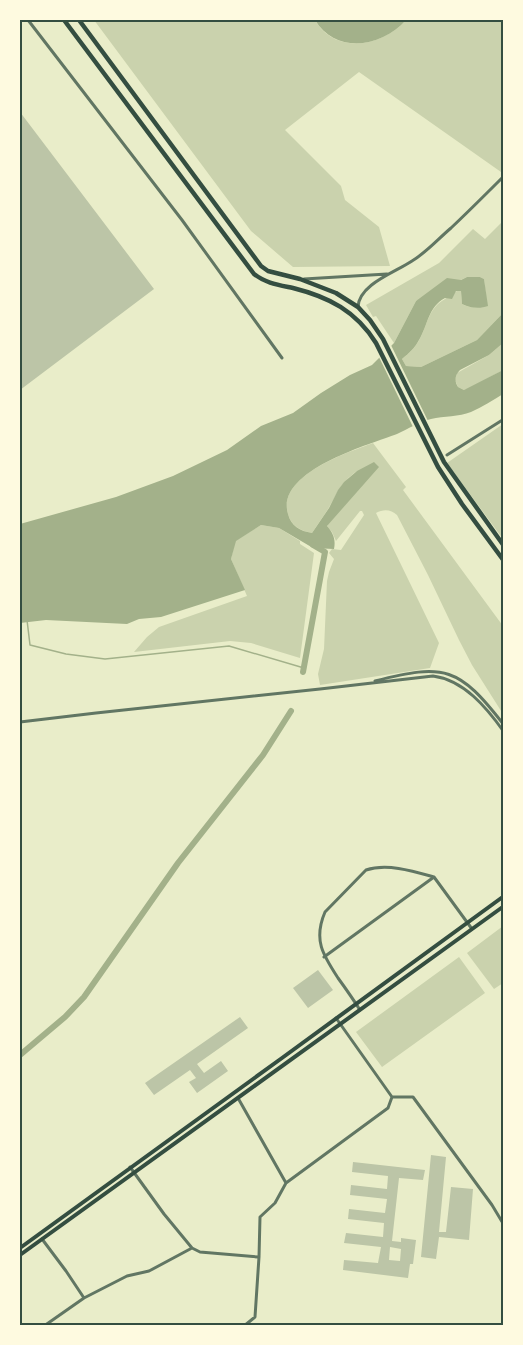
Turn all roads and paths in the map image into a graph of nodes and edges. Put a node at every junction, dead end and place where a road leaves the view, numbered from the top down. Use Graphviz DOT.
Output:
graph roads {
  1 [pos="28,20"];
  2 [pos="64,20"];
  3 [pos="79,20"];
  4 [pos="504,176"];
  5 [pos="389,274"];
  6 [pos="300,279"];
  7 [pos="358,308"];
  8 [pos="282,358"];
  9 [pos="504,419"];
  10 [pos="447,455"];
  11 [pos="504,546"];
  12 [pos="504,561"];
  13 [pos="365,683"];
  14 [pos="20,722"];
  15 [pos="504,725"];
  16 [pos="504,732"];
  17 [pos="434,877"];
  18 [pos="504,896"];
  19 [pos="504,906"];
  20 [pos="467,923"];
  21 [pos="472,929"];
  22 [pos="324,957"];
  23 [pos="356,1004"];
  24 [pos="360,1010"];
  25 [pos="336,1018"];
  26 [pos="340,1024"];
  27 [pos="234,1092"];
  28 [pos="392,1096"];
  29 [pos="238,1098"];
  30 [pos="130,1167"];
  31 [pos="134,1173"];
  32 [pos="286,1183"];
  33 [pos="504,1225"];
  34 [pos="42,1239"];
  35 [pos="20,1248"];
  36 [pos="192,1248"];
  37 [pos="20,1255"];
  38 [pos="259,1257"];
  39 [pos="84,1298"];
  40 [pos="44,1326"];
  41 [pos="243,1326"];
  1 -- 8 [label="street"];
  2 -- 12 [label="highway"];
  3 -- 6 [label="highway"];
  4 -- 5 [label="street"];
  5 -- 6 [label="street"];
  5 -- 7 [label="street"];
  6 -- 7 [label="highway"];
  7 -- 11 [label="highway"];
  9 -- 10 [label="street"];
  13 -- 14 [label="street"];
  13 -- 15 [label="street"];
  13 -- 16 [label="street"];
  17 -- 20 [label="street"];
  17 -- 22 [label="street"];
  17 -- 22 [label="street"];
  18 -- 20 [label="main road"];
  19 -- 21 [label="main road"];
  20 -- 21 [label="street"];
  20 -- 23 [label="main road"];
  21 -- 24 [label="main road"];
  22 -- 23 [label="street"];
  23 -- 24 [label="street"];
  23 -- 25 [label="main road"];
  24 -- 26 [label="main road"];
  25 -- 26 [label="street"];
  25 -- 27 [label="main road"];
  26 -- 28 [label="street"];
  26 -- 29 [label="main road"];
  27 -- 29 [label="street"];
  27 -- 30 [label="main road"];
  28 -- 32 [label="street"];
  28 -- 33 [label="street"];
  29 -- 31 [label="main road"];
  29 -- 32 [label="street"];
  30 -- 31 [label="street"];
  30 -- 35 [label="main road"];
  31 -- 34 [label="main road"];
  31 -- 36 [label="street"];
  32 -- 38 [label="street"];
  34 -- 37 [label="main road"];
  34 -- 39 [label="street"];
  36 -- 38 [label="street"];
  36 -- 39 [label="street"];
  38 -- 41 [label="street"];
  39 -- 40 [label="street"];
}
